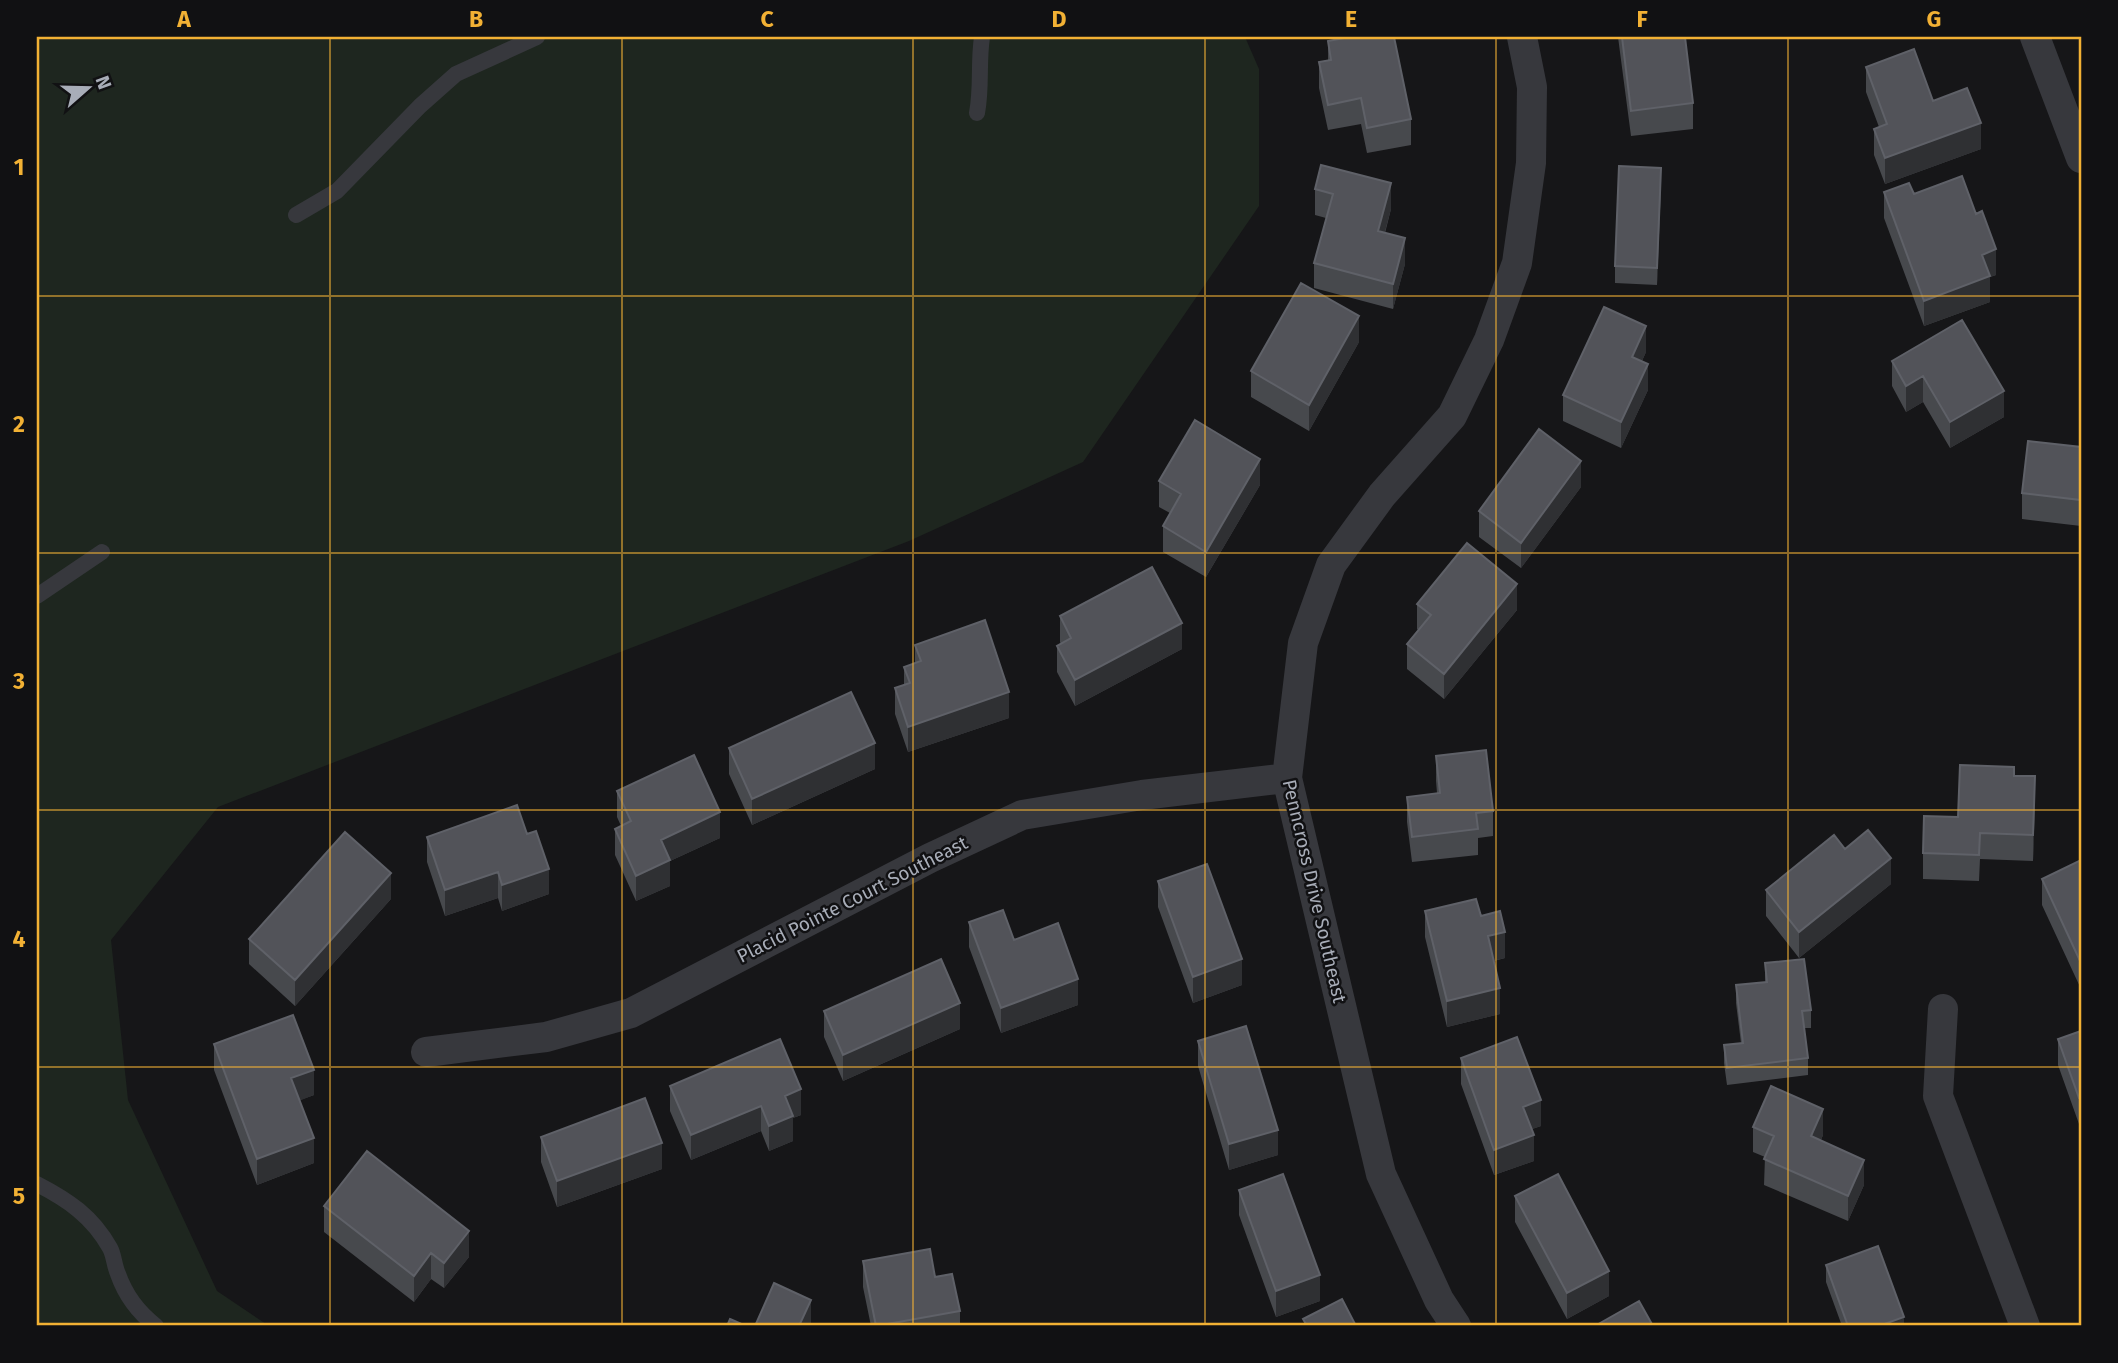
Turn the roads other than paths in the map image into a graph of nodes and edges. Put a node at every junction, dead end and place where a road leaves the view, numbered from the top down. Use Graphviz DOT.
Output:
graph roads {
  1 [pos="537,37"];
  2 [pos="982,37"];
  3 [pos="1522,37"];
  4 [pos="2035,37"];
  5 [pos="977,113"];
  6 [pos="2081,158"];
  7 [pos="296,215"];
  8 [pos="102,552"];
  9 [pos="37,596"];
  10 [pos="1287,778"];
  11 [pos="1943,1009"];
  12 [pos="426,1052"];
  13 [pos="37,1184"];
  14 [pos="156,1326"];
  15 [pos="1456,1326"];
  16 [pos="2025,1326"];
  1 -- 7 [label="lane"];
  2 -- 5 [label="lane"];
  3 -- 10 [label="street, Penncross Drive Southeast"];
  4 -- 6 [label="street"];
  8 -- 9 [label="lane"];
  10 -- 12 [label="street, Placid Pointe Court Southeast"];
  10 -- 15 [label="street, Penncross Drive Southeast"];
  11 -- 16 [label="street"];
  13 -- 14 [label="lane"];
}
